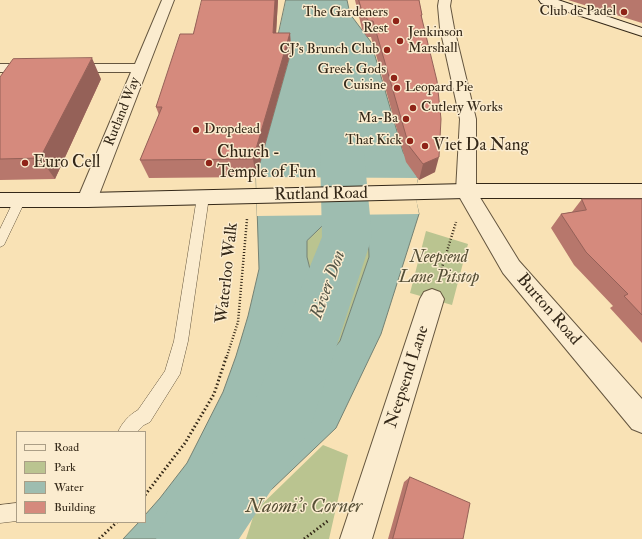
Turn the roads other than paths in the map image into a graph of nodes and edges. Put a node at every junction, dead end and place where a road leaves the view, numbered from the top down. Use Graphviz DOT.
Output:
graph roads {
  1 [pos="168,0"];
  2 [pos="445,0"];
  3 [pos="544,0"];
  4 [pos="642,32"];
  5 [pos="0,68"];
  6 [pos="142,68"];
  7 [pos="466,191"];
  8 [pos="642,191"];
  9 [pos="203,197"];
  10 [pos="0,200"];
  11 [pos="20,200"];
  12 [pos="87,200"];
  13 [pos="0,242"];
  14 [pos="432,299"];
  15 [pos="642,419"];
  16 [pos="127,431"];
  17 [pos="16,512"];
  18 [pos="0,514"];
  19 [pos="356,539"];
  1 -- 6 [label="street, Rutland Way"];
  2 -- 7 [label="street"];
  3 -- 4 [label="street"];
  5 -- 6 [label="street, Rutland Way"];
  6 -- 12 [label="street, Rutland Way"];
  7 -- 8 [label="street, Rutland Road"];
  7 -- 9 [label="street, Rutland Road"];
  7 -- 15 [label="street, Burton Road"];
  9 -- 12 [label="street, Rutland Road"];
  9 -- 16 [label="lane"];
  10 -- 11 [label="street, Rutland Road"];
  11 -- 12 [label="street, Rutland Road"];
  11 -- 13 [label="lane"];
  14 -- 19 [label="street, Neepsend Lane"];
  17 -- 18 [label="lane"];
}
